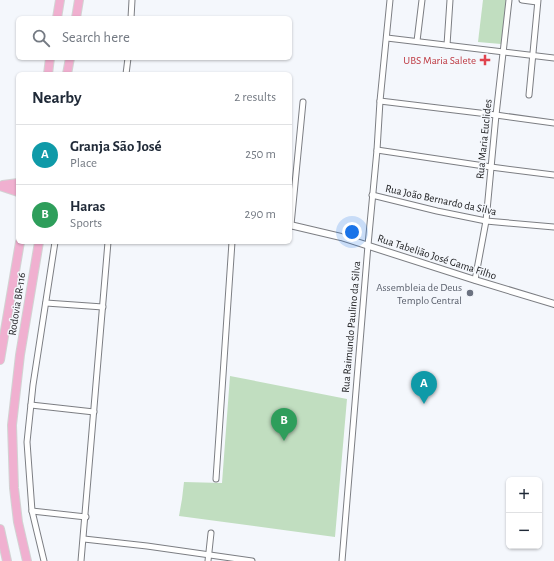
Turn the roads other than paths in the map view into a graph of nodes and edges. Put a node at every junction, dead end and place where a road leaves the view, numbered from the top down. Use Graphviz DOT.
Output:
graph roads {
  1 [pos="60,0"];
  2 [pos="79,0"];
  3 [pos="132,0"];
  4 [pos="390,0"];
  5 [pos="422,0"];
  6 [pos="450,0"];
  7 [pos="509,0"];
  8 [pos="522,0"];
  9 [pos="538,1"];
  10 [pos="57,16"];
  11 [pos="76,16"];
  12 [pos="131,16"];
  13 [pos="387,38"];
  14 [pos="417,41"];
  15 [pos="447,45"];
  16 [pos="503,52"];
  17 [pos="533,56"];
  18 [pos="554,58"];
  19 [pos="50,60"];
  20 [pos="70,60"];
  21 [pos="128,60"];
  22 [pos="48,72"];
  23 [pos="67,72"];
  24 [pos="126,72"];
  25 [pos="529,96"];
  26 [pos="380,101"];
  27 [pos="303,102"];
  28 [pos="496,115"];
  29 [pos="554,123"];
  30 [pos="377,150"];
  31 [pos="491,167"];
  32 [pos="554,175"];
  33 [pos="16,183"];
  34 [pos="0,186"];
  35 [pos="16,191"];
  36 [pos="372,195"];
  37 [pos="292,206"];
  38 [pos="486,221"];
  39 [pos="292,225"];
  40 [pos="554,227"];
  41 [pos="20,244"];
  42 [pos="39,244"];
  43 [pos="55,244"];
  44 [pos="108,244"];
  45 [pos="232,244"];
  46 [pos="368,245"];
  47 [pos="475,280"];
  48 [pos="46,303"];
  49 [pos="554,304"];
  50 [pos="103,307"];
  51 [pos="0,360"];
  52 [pos="31,405"];
  53 [pos="94,412"];
  54 [pos="216,479"];
  55 [pos="32,511"];
  56 [pos="86,517"];
  57 [pos="0,529"];
  58 [pos="211,533"];
  59 [pos="84,539"];
  60 [pos="208,558"];
  61 [pos="7,561"];
  62 [pos="26,561"];
  63 [pos="44,561"];
  64 [pos="81,561"];
  65 [pos="252,561"];
  66 [pos="342,561"];
  1 -- 10 [label="highway"];
  2 -- 11 [label="highway"];
  3 -- 12 [label="street"];
  4 -- 13 [label="street, Rua Raimundo Paulino da Silva"];
  5 -- 14 [label="street"];
  6 -- 15 [label="street"];
  7 -- 16 [label="street, Rua Maria Euclides"];
  8 -- 9 [label="street"];
  9 -- 17 [label="street"];
  13 -- 14 [label="street"];
  13 -- 26 [label="street, Rua Raimundo Paulino da Silva"];
  14 -- 15 [label="street"];
  15 -- 16 [label="street"];
  16 -- 17 [label="street"];
  16 -- 28 [label="street, Rua Maria Euclides"];
  17 -- 18 [label="street"];
  17 -- 25 [label="street"];
  19 -- 22 [label="highway"];
  20 -- 23 [label="highway"];
  21 -- 24 [label="street"];
  26 -- 28 [label="street"];
  26 -- 30 [label="street, Rua Raimundo Paulino da Silva"];
  27 -- 37 [label="street"];
  28 -- 29 [label="street"];
  28 -- 31 [label="street, Rua Maria Euclides"];
  30 -- 31 [label="street"];
  30 -- 36 [label="street, Rua Raimundo Paulino da Silva"];
  31 -- 32 [label="street"];
  31 -- 38 [label="street, Rua Maria Euclides"];
  33 -- 34 [label="highway"];
  34 -- 35 [label="highway"];
  36 -- 38 [label="street, Rua João Bernardo da Silva"];
  36 -- 46 [label="street, Rua Raimundo Paulino da Silva"];
  38 -- 40 [label="street, Rua João Bernardo da Silva"];
  38 -- 47 [label="street, Rua Maria Euclides"];
  39 -- 46 [label="street, Rua Tabelião José Gama Filho"];
  41 -- 51 [label="highway, Rodovia BR-116"];
  42 -- 62 [label="highway, Rodovia BR-116"];
  43 -- 48 [label="street"];
  44 -- 50 [label="street"];
  45 -- 54 [label="street"];
  46 -- 47 [label="street, Rua Tabelião José Gama Filho"];
  46 -- 66 [label="street, Rua Raimundo Paulino da Silva"];
  47 -- 49 [label="street, Rua Tabelião José Gama Filho"];
  48 -- 50 [label="street"];
  48 -- 52 [label="street"];
  50 -- 53 [label="street"];
  52 -- 53 [label="street"];
  52 -- 55 [label="street"];
  53 -- 56 [label="street"];
  55 -- 56 [label="street"];
  55 -- 63 [label="street"];
  56 -- 59 [label="street"];
  57 -- 61 [label="highway"];
  58 -- 60 [label="street"];
  59 -- 60 [label="street"];
  59 -- 64 [label="street"];
  60 -- 65 [label="street"];
}
